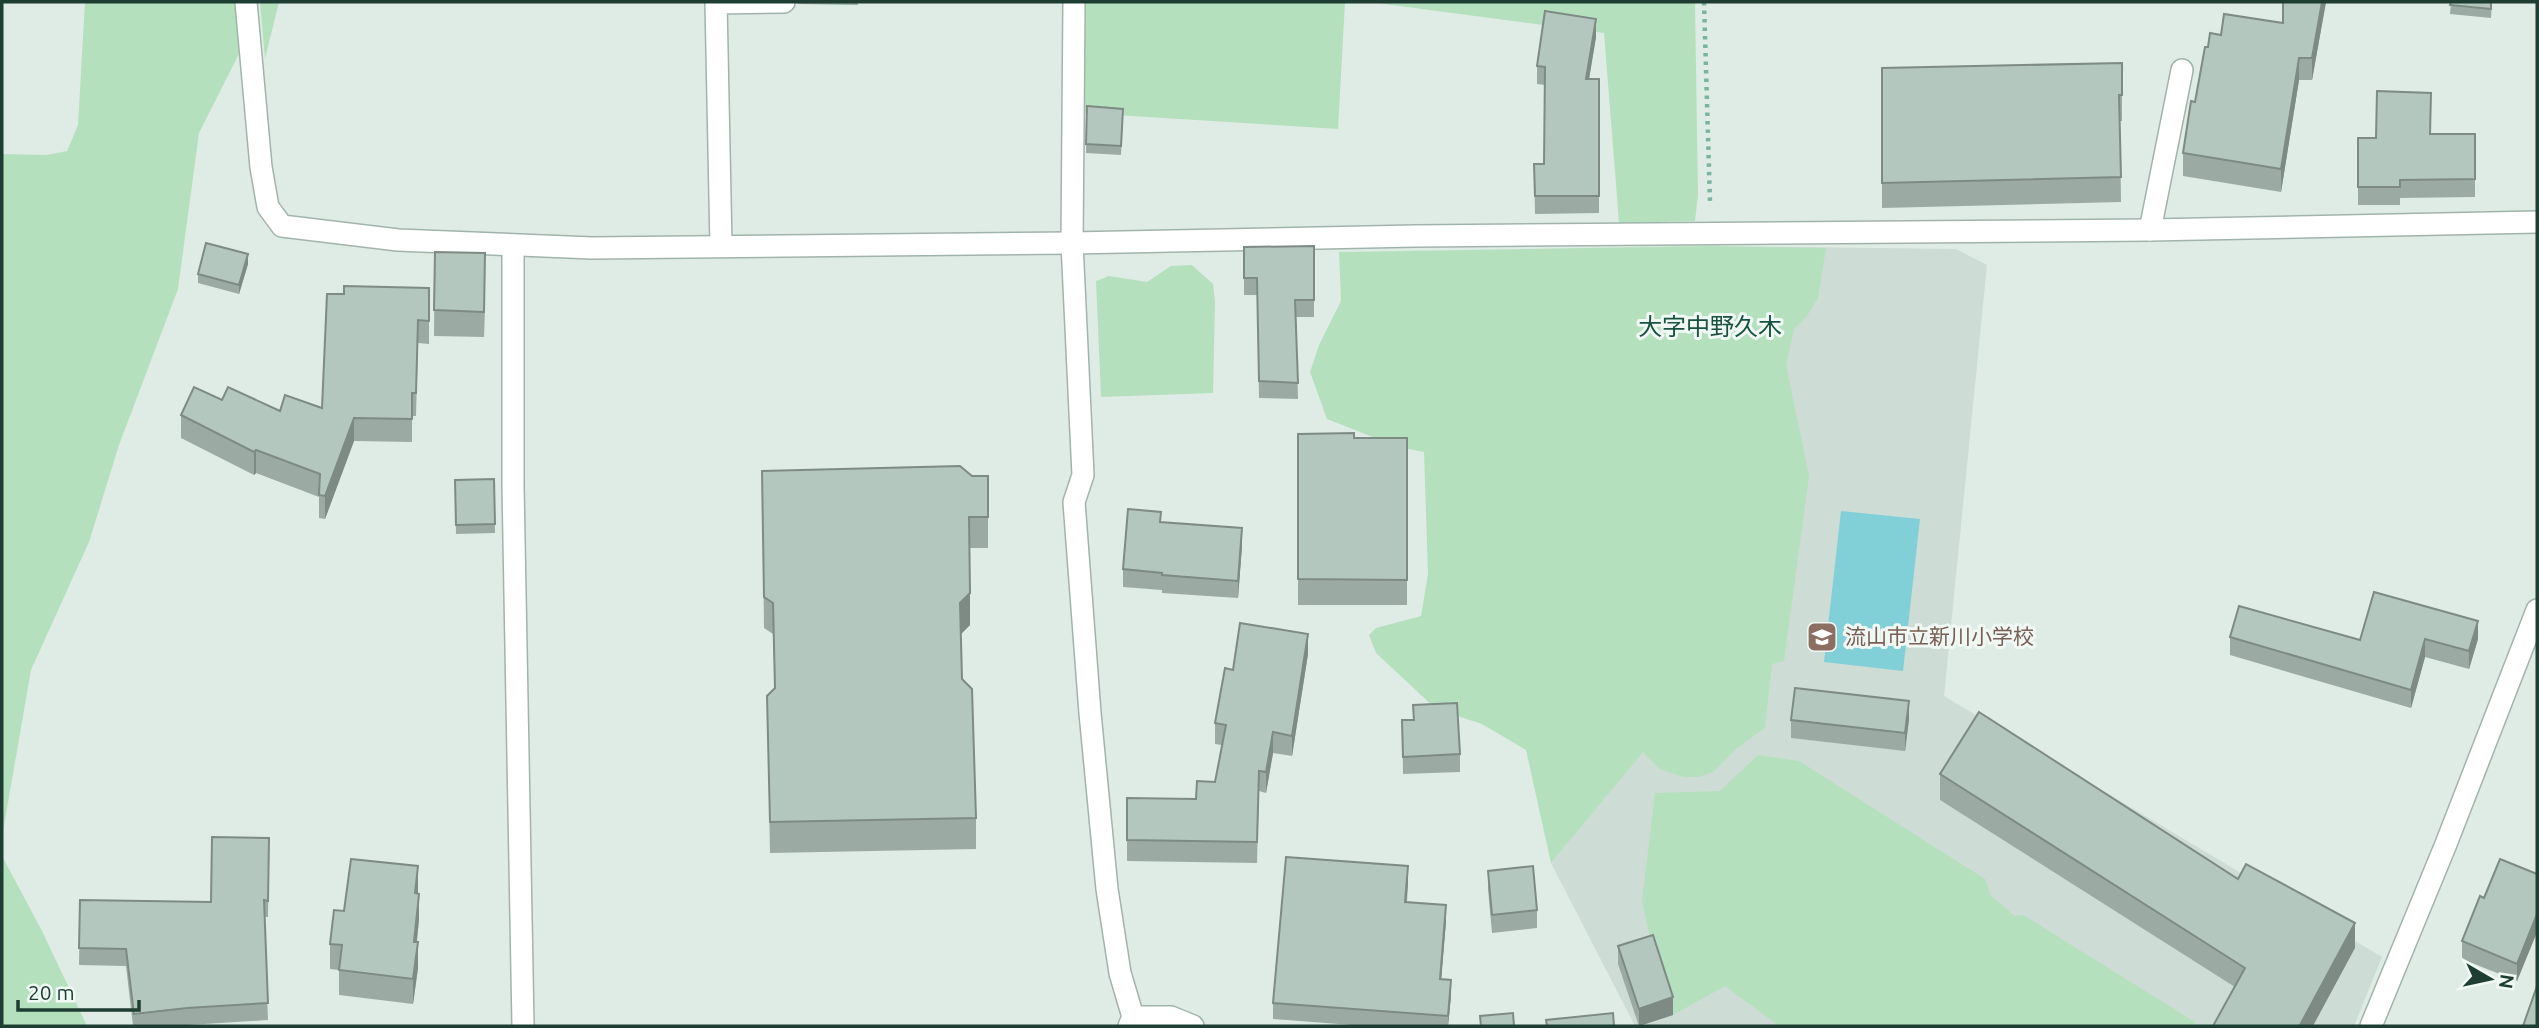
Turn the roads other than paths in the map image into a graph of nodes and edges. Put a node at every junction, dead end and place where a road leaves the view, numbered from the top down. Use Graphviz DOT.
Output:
graph roads {
  1 [pos="246,2"];
  2 [pos="784,2"];
  3 [pos="1074,2"];
  4 [pos="2182,70"];
  5 [pos="2537,222"];
  6 [pos="2150,230"];
  7 [pos="1072,243"];
  8 [pos="513,246"];
  9 [pos="721,246"];
  10 [pos="2537,610"];
  11 [pos="1131,1021"];
  12 [pos="523,1026"];
  13 [pos="1193,1026"];
  14 [pos="2371,1026"];
  1 -- 8 [label="street"];
  2 -- 9 [label="street"];
  3 -- 7 [label="street"];
  4 -- 6 [label="street"];
  5 -- 6 [label="street"];
  6 -- 7 [label="street"];
  7 -- 9 [label="street"];
  7 -- 11 [label="street"];
  8 -- 9 [label="street"];
  8 -- 12 [label="street"];
  10 -- 14 [label="street"];
  11 -- 13 [label="street"];
}
